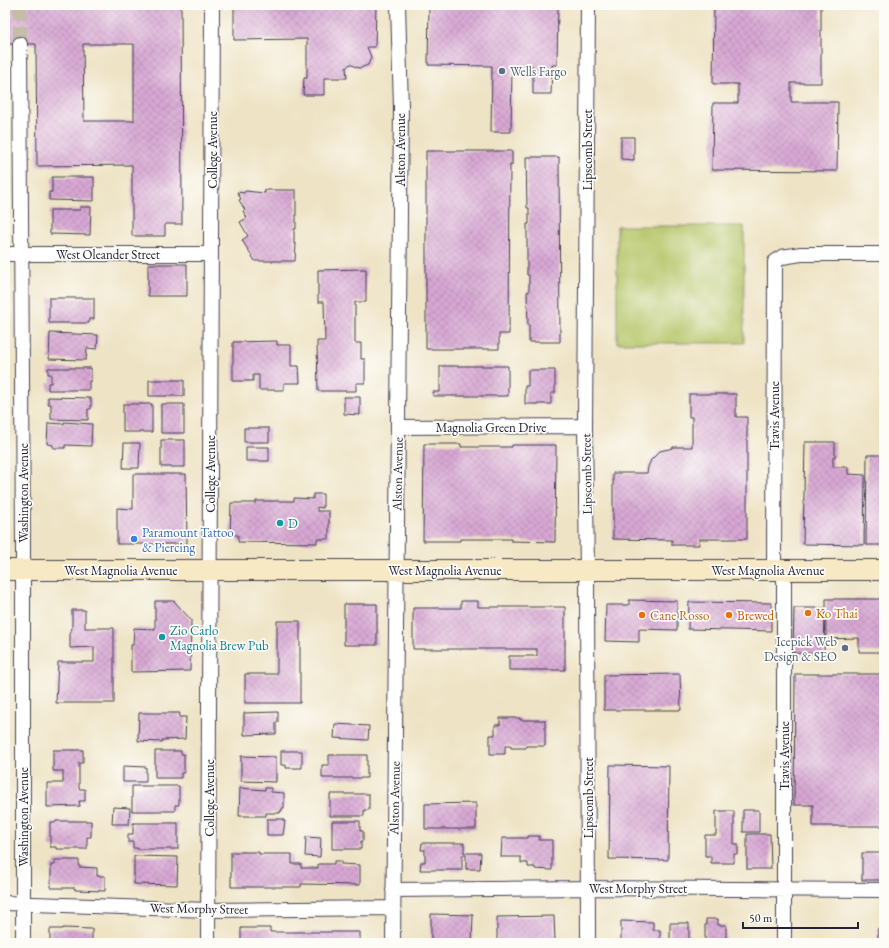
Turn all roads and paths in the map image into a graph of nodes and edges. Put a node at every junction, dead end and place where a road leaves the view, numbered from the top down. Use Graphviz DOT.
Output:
graph roads {
  1 [pos="212,5"];
  2 [pos="398,5"];
  3 [pos="588,5"];
  4 [pos="20,44"];
  5 [pos="5,254"];
  6 [pos="21,254"];
  7 [pos="211,254"];
  8 [pos="884,254"];
  9 [pos="585,426"];
  10 [pos="398,427"];
  11 [pos="14,570"];
  12 [pos="210,570"];
  13 [pos="396,570"];
  14 [pos="587,570"];
  15 [pos="779,570"];
  16 [pos="884,570"];
  17 [pos="588,888"];
  18 [pos="393,890"];
  19 [pos="784,890"];
  20 [pos="884,890"];
  21 [pos="5,903"];
  22 [pos="23,904"];
  23 [pos="393,908"];
  24 [pos="208,910"];
  25 [pos="23,943"];
  26 [pos="208,943"];
  27 [pos="393,943"];
  28 [pos="588,943"];
  29 [pos="784,943"];
  1 -- 7 [label="street, College Avenue"];
  2 -- 10 [label="street, Alston Avenue"];
  3 -- 9 [label="street, Lipscomb Street"];
  4 -- 6 [label="street, Washington Avenue"];
  5 -- 6 [label="street, West Oleander Street"];
  6 -- 7 [label="street, West Oleander Street"];
  6 -- 11 [label="street, Washington Avenue"];
  7 -- 12 [label="street, College Avenue"];
  8 -- 15 [label="street, Travis Avenue"];
  9 -- 10 [label="street, Magnolia Green Drive"];
  9 -- 14 [label="street, Lipscomb Street"];
  10 -- 13 [label="street, Alston Avenue"];
  11 -- 12 [label="street, West Magnolia Avenue"];
  11 -- 22 [label="street, Washington Avenue"];
  12 -- 13 [label="street, West Magnolia Avenue"];
  12 -- 24 [label="street, College Avenue"];
  13 -- 14 [label="street, West Magnolia Avenue"];
  13 -- 18 [label="street, Alston Avenue"];
  14 -- 15 [label="street, West Magnolia Avenue"];
  14 -- 17 [label="street, Lipscomb Street"];
  15 -- 16 [label="street, West Magnolia Avenue"];
  15 -- 19 [label="street, Travis Avenue"];
  17 -- 18 [label="street, West Morphy Street"];
  17 -- 19 [label="street, West Morphy Street"];
  17 -- 28 [label="street, Lipscomb Street"];
  18 -- 23 [label="street, Alston Avenue"];
  19 -- 20 [label="street, West Morphy Street"];
  19 -- 29 [label="street, Travis Avenue"];
  21 -- 22 [label="street, West Morphy Street"];
  22 -- 24 [label="street, West Morphy Street"];
  22 -- 25 [label="street, Washington Avenue"];
  23 -- 24 [label="street, West Morphy Street"];
  23 -- 27 [label="street, Alston Avenue"];
  24 -- 26 [label="street, College Avenue"];
}
